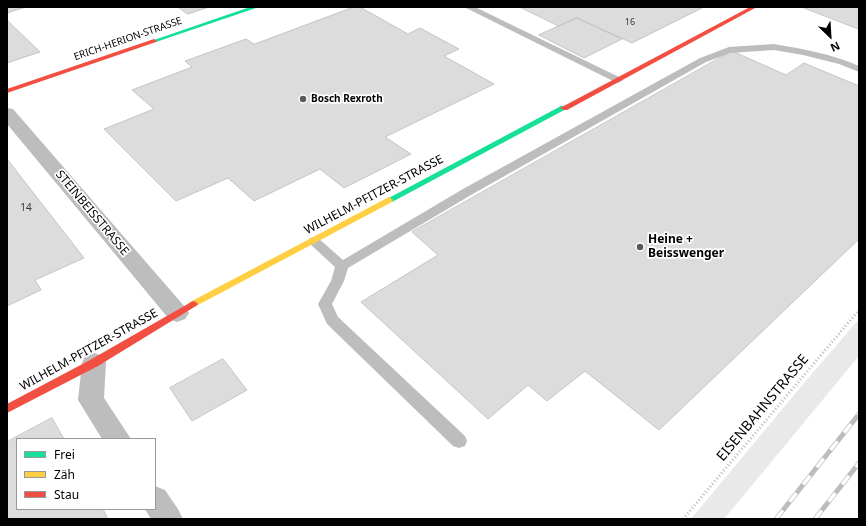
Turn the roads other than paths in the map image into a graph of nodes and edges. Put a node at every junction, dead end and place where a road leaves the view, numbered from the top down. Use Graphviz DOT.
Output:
graph roads {
  1 [pos="256,7"];
  2 [pos="468,7"];
  3 [pos="754,7"];
  4 [pos="859,69"];
  5 [pos="618,80"];
  6 [pos="7,92"];
  7 [pos="7,113"];
  8 [pos="314,241"];
  9 [pos="342,266"];
  10 [pos="177,313"];
  11 [pos="94,363"];
  12 [pos="7,409"];
  13 [pos="115,438"];
  14 [pos="460,441"];
  15 [pos="156,501"];
  16 [pos="168,519"];
  1 -- 6 [label="street, ERICH-HERION-STRASSE"];
  2 -- 5 [label="lane"];
  3 -- 5 [label="street, WILHELM-PFITZER-STRASSE"];
  4 -- 9 [label="lane"];
  5 -- 8 [label="street, WILHELM-PFITZER-STRASSE"];
  7 -- 10 [label="street, STEINBEISSTRASSE"];
  8 -- 9 [label="lane"];
  8 -- 10 [label="street, WILHELM-PFITZER-STRASSE"];
  9 -- 14 [label="lane"];
  10 -- 11 [label="street, WILHELM-PFITZER-STRASSE"];
  11 -- 12 [label="street, WILHELM-PFITZER-STRASSE"];
  11 -- 13 [label="street"];
  15 -- 16 [label="street"];
}
